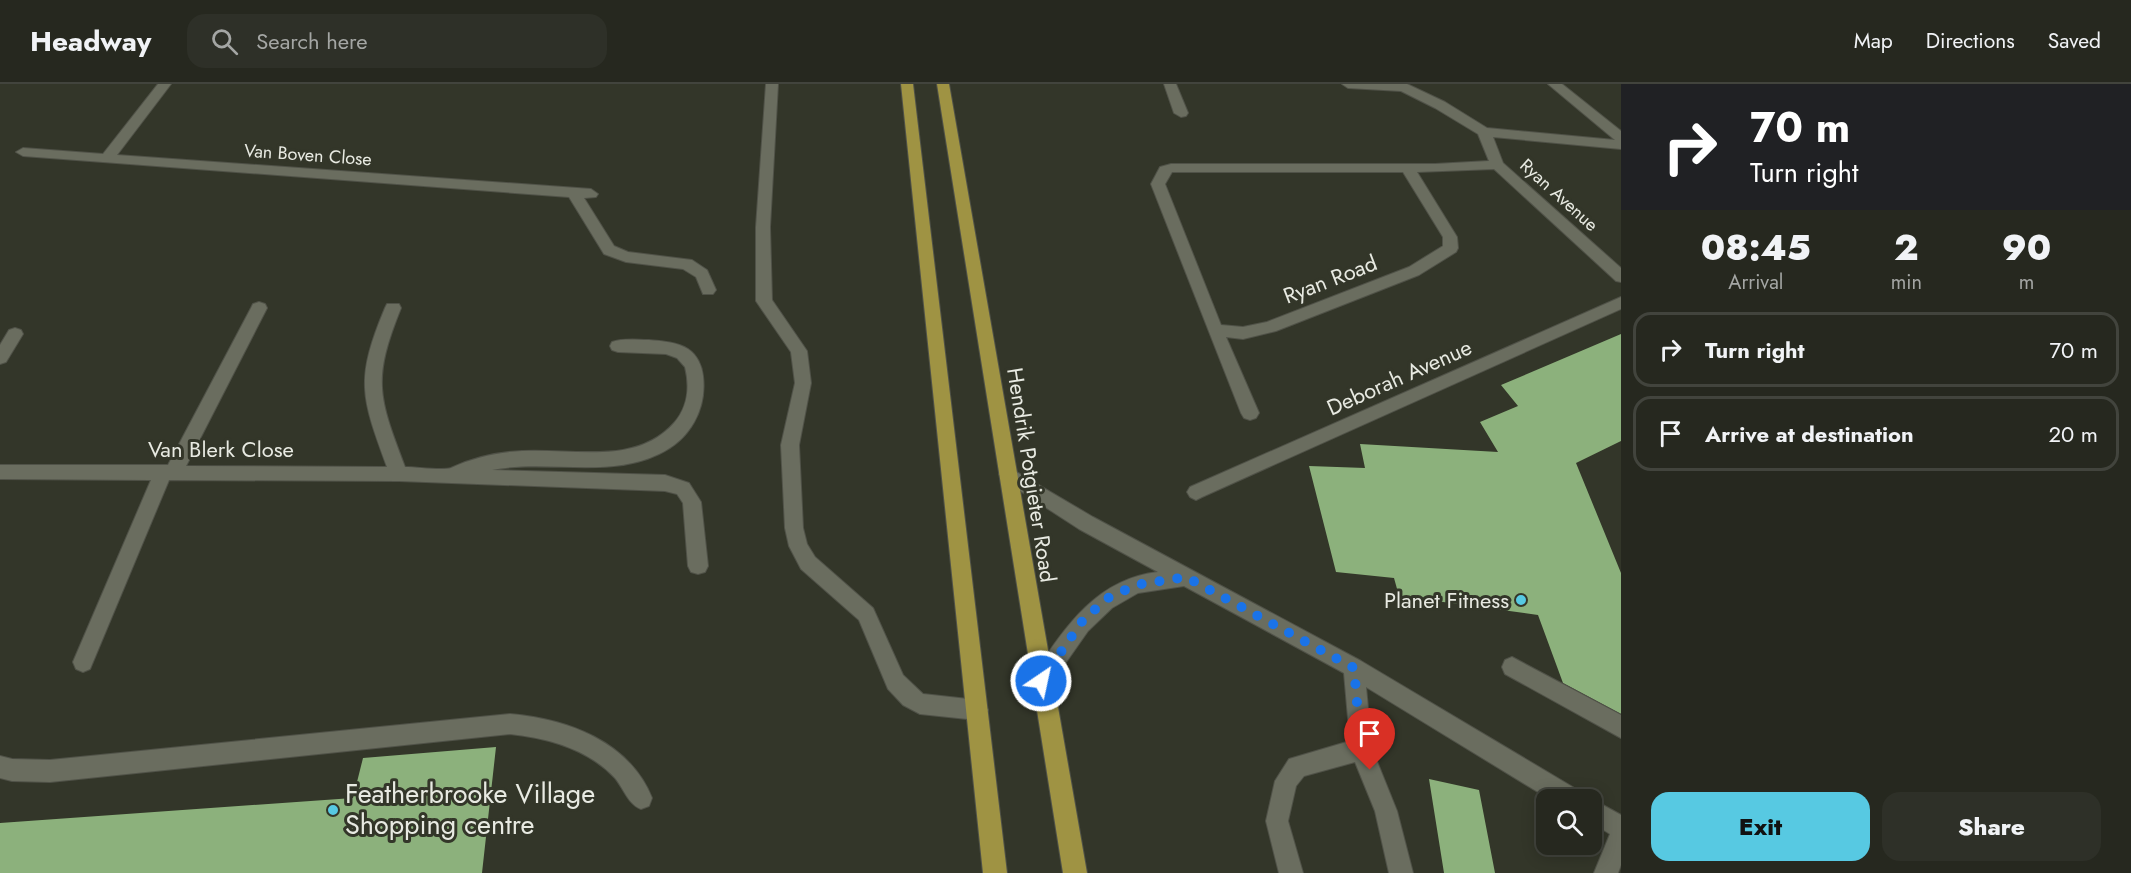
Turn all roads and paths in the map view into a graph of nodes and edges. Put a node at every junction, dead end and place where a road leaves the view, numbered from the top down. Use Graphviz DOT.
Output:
graph roads {
  1 [pos="165,84"];
  2 [pos="772,84"];
  3 [pos="907,84"];
  4 [pos="943,84"];
  5 [pos="1170,84"];
  6 [pos="1348,84"];
  7 [pos="1554,84"];
  8 [pos="1402,86"];
  9 [pos="1181,113"];
  10 [pos="1484,132"];
  11 [pos="1621,138"];
  12 [pos="1621,146"];
  13 [pos="22,152"];
  14 [pos="106,158"];
  15 [pos="1497,165"];
  16 [pos="1407,167"];
  17 [pos="574,193"];
  18 [pos="591,194"];
  19 [pos="1621,277"];
  20 [pos="708,290"];
  21 [pos="1621,303"];
  22 [pos="259,308"];
  23 [pos="393,308"];
  24 [pos="1215,330"];
  25 [pos="15,334"];
  26 [pos="618,346"];
  27 [pos="0,358"];
  28 [pos="1250,413"];
  29 [pos="0,472"];
  30 [pos="168,473"];
  31 [pos="399,474"];
  32 [pos="1008,474"];
  33 [pos="442,476"];
  34 [pos="1196,492"];
  35 [pos="698,566"];
  36 [pos="1186,577"];
  37 [pos="83,662"];
  38 [pos="1512,666"];
  39 [pos="1354,668"];
  40 [pos="1041,681"];
  41 [pos="977,710"];
  42 [pos="1621,727"];
  43 [pos="1361,749"];
  44 [pos="0,767"];
  45 [pos="1556,789"];
  46 [pos="641,798"];
  47 [pos="1602,816"];
  48 [pos="1621,828"];
  49 [pos="1621,836"];
  50 [pos="995,873"];
  51 [pos="1075,873"];
  52 [pos="1291,873"];
  53 [pos="1401,873"];
  54 [pos="1606,873"];
  1 -- 14 [label="street"];
  2 -- 41 [label="street"];
  3 -- 41 [label="main road"];
  4 -- 32 [label="main road, Hendrik Potgieter Road"];
  5 -- 9 [label="street"];
  6 -- 8 [label="street"];
  7 -- 11 [label="street"];
  8 -- 10 [label="street"];
  10 -- 12 [label="street"];
  10 -- 15 [label="street, Ryan Avenue"];
  13 -- 14 [label="street, Van Boven Close"];
  14 -- 17 [label="street, Van Boven Close"];
  15 -- 16 [label="street"];
  15 -- 19 [label="street, Ryan Avenue"];
  16 -- 24 [label="street, Ryan Road"];
  16 -- 24 [label="street"];
  17 -- 18 [label="street, Van Boven Close"];
  17 -- 20 [label="street"];
  21 -- 34 [label="street, Deborah Avenue"];
  22 -- 30 [label="street"];
  23 -- 31 [label="street"];
  24 -- 28 [label="street"];
  25 -- 27 [label="street"];
  26 -- 33 [label="street"];
  29 -- 30 [label="street, Van Blerk Close"];
  30 -- 31 [label="street, Van Blerk Close"];
  30 -- 37 [label="street"];
  31 -- 33 [label="street, Van Blerk Close"];
  32 -- 36 [label="street"];
  32 -- 40 [label="main road, Hendrik Potgieter Road"];
  33 -- 35 [label="street, Van Blerk Close"];
  36 -- 39 [label="street"];
  36 -- 40 [label="street"];
  38 -- 42 [label="street"];
  39 -- 43 [label="street"];
  39 -- 45 [label="street"];
  40 -- 51 [label="main road, Hendrik Potgieter Road"];
  41 -- 50 [label="main road"];
  43 -- 52 [label="street"];
  43 -- 53 [label="street"];
  44 -- 46 [label="street"];
  47 -- 48 [label="street"];
  49 -- 54 [label="street"];
}
